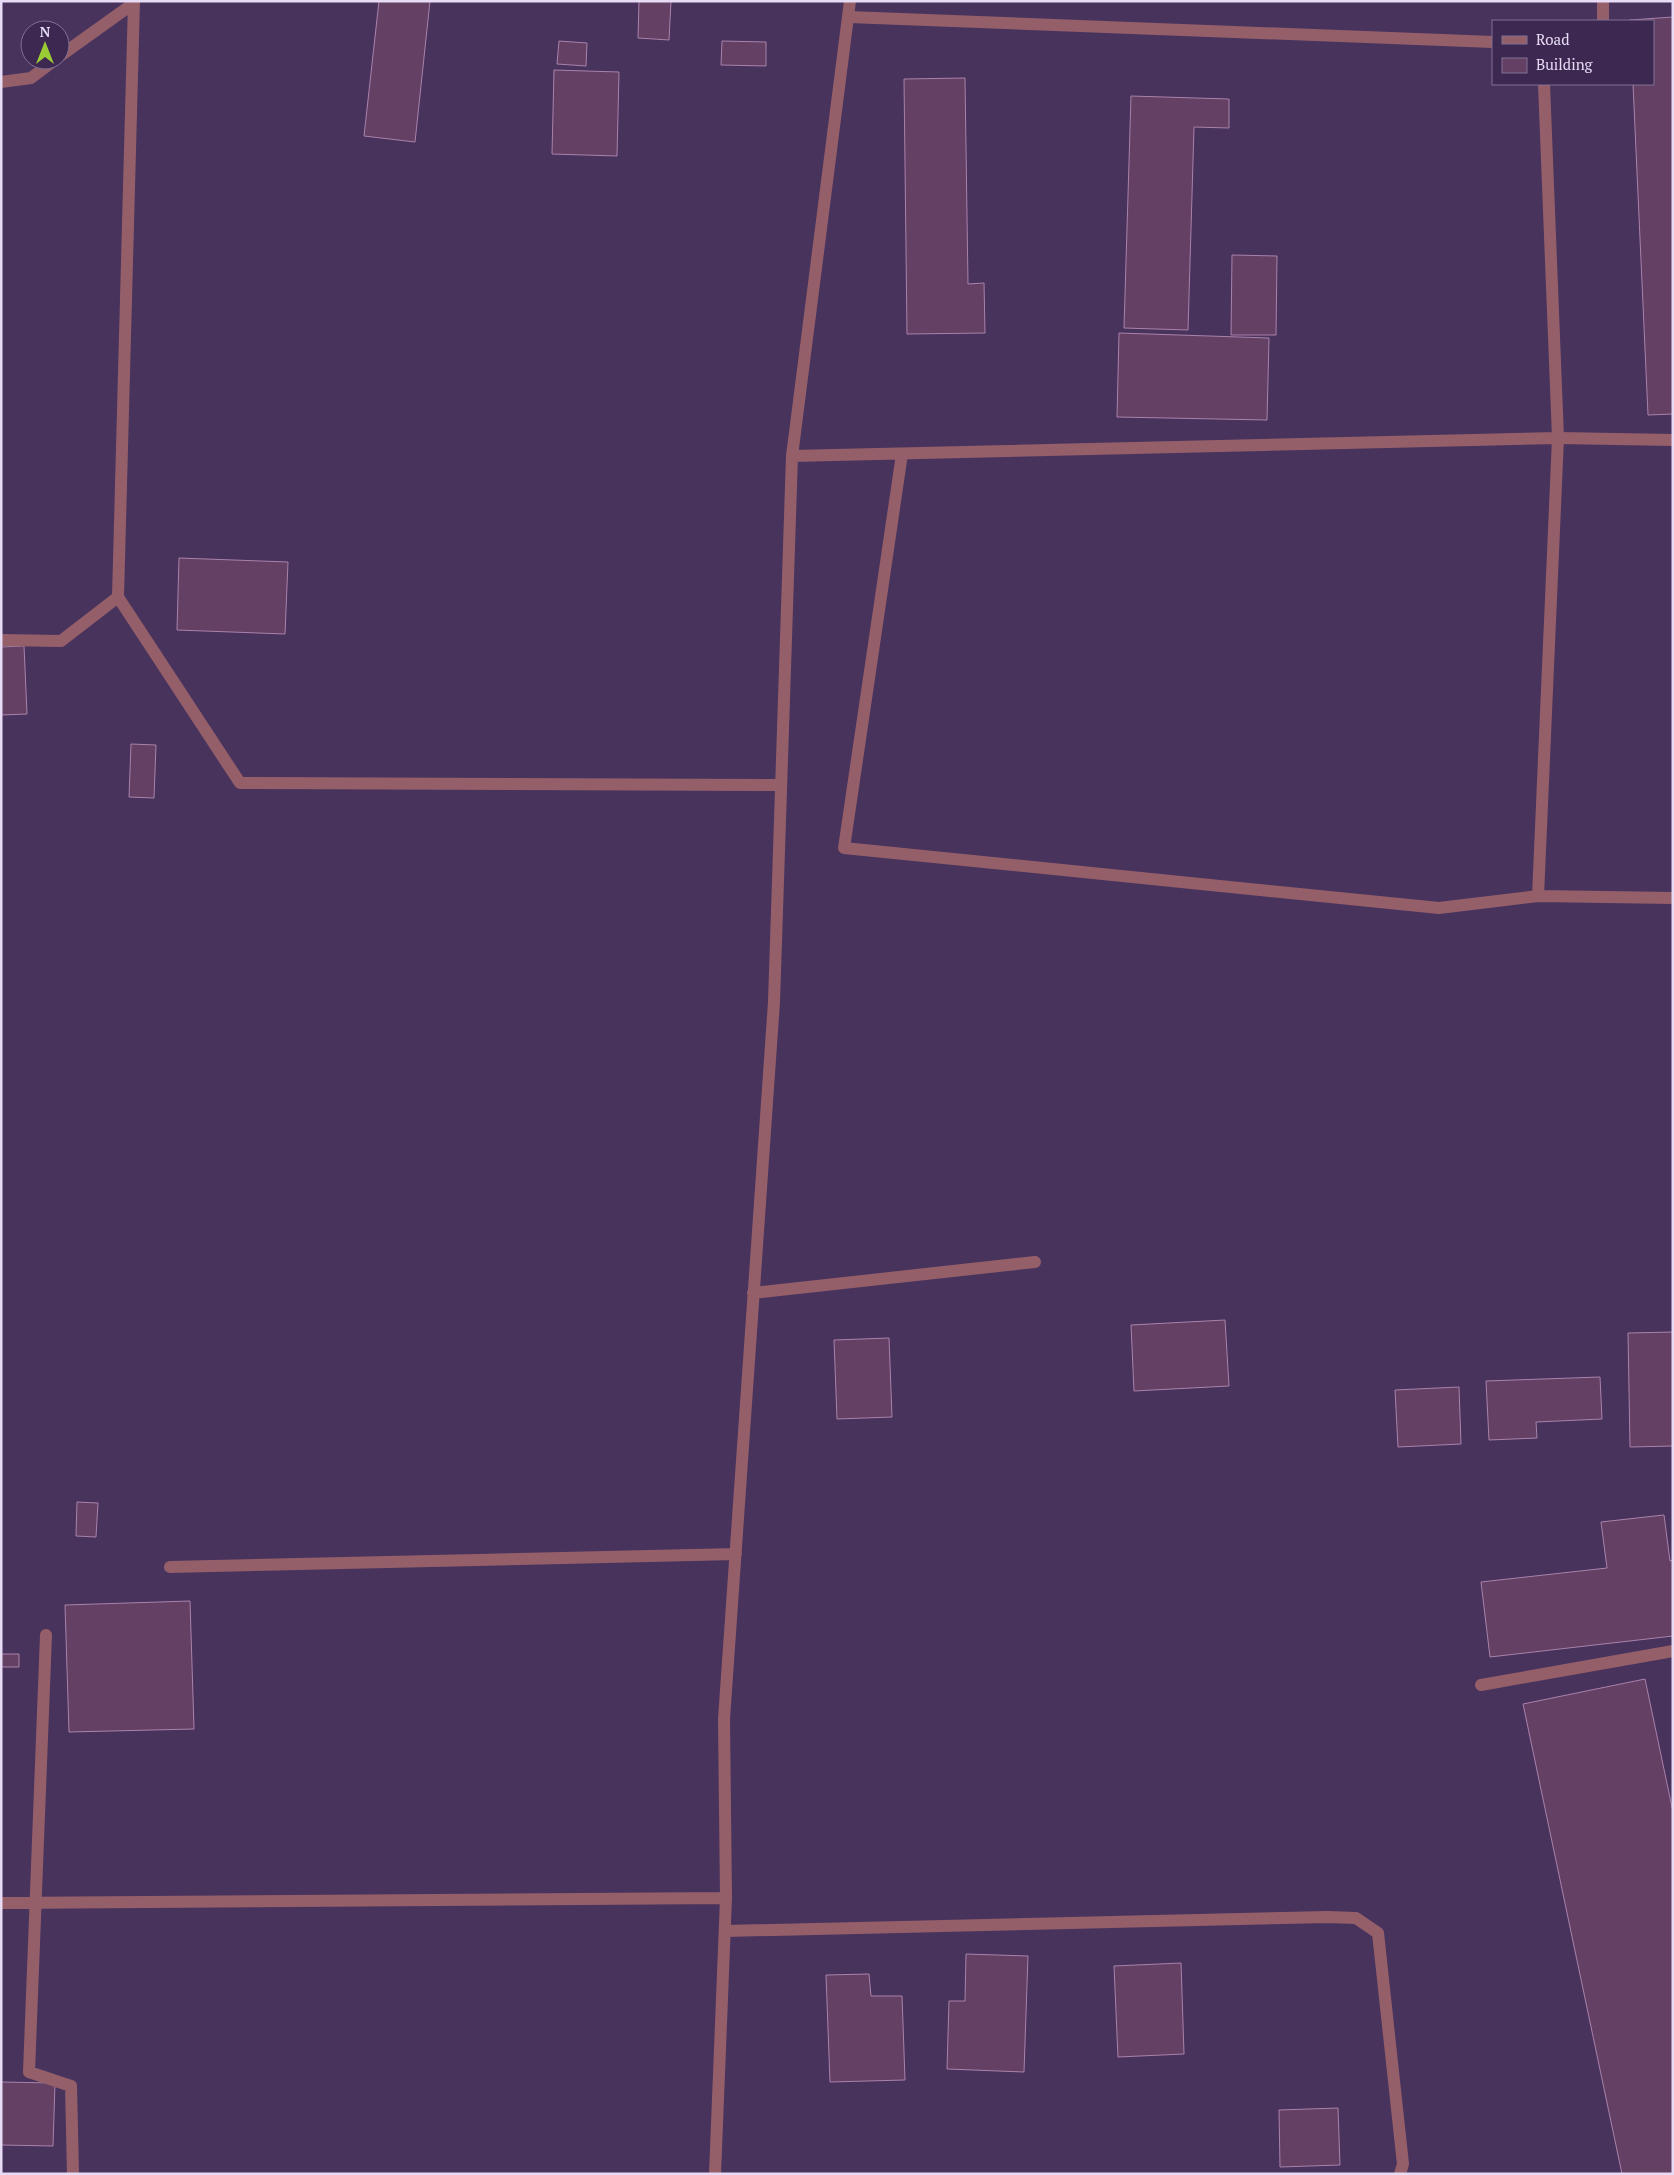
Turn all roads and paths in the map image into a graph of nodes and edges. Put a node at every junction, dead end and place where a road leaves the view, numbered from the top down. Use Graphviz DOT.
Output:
graph roads {
  1 [pos="850,1"];
  2 [pos="1603,1"];
  3 [pos="134,2"];
  4 [pos="849,17"];
  5 [pos="1603,20"];
  6 [pos="1492,42"];
  7 [pos="70,49"];
  8 [pos="42,70"];
  9 [pos="1,82"];
  10 [pos="1544,85"];
  11 [pos="1558,438"];
  12 [pos="1673,440"];
  13 [pos="902,454"];
  14 [pos="792,456"];
  15 [pos="118,597"];
  16 [pos="1,640"];
  17 [pos="781,786"];
  18 [pos="1538,896"];
  19 [pos="1673,898"];
  20 [pos="1035,1262"];
  21 [pos="754,1293"];
  22 [pos="736,1554"];
  23 [pos="170,1567"];
  24 [pos="46,1635"];
  25 [pos="1673,1651"];
  26 [pos="1481,1685"];
  27 [pos="726,1898"];
  28 [pos="1,1903"];
  29 [pos="35,1903"];
  30 [pos="725,1931"];
  31 [pos="73,2174"];
  32 [pos="715,2174"];
  33 [pos="1400,2174"];
  1 -- 4 [label="street"];
  2 -- 5 [label="street"];
  3 -- 7 [label="street"];
  3 -- 15 [label="street"];
  4 -- 6 [label="street"];
  4 -- 14 [label="street"];
  8 -- 9 [label="street"];
  10 -- 11 [label="street"];
  11 -- 12 [label="street"];
  11 -- 13 [label="street"];
  11 -- 18 [label="street"];
  13 -- 14 [label="street"];
  13 -- 18 [label="street"];
  14 -- 17 [label="street"];
  15 -- 16 [label="street"];
  15 -- 17 [label="street"];
  17 -- 21 [label="street"];
  18 -- 19 [label="street"];
  20 -- 21 [label="street"];
  21 -- 22 [label="street"];
  22 -- 23 [label="street"];
  22 -- 27 [label="street"];
  24 -- 29 [label="street"];
  25 -- 26 [label="street"];
  27 -- 29 [label="street"];
  27 -- 30 [label="street"];
  28 -- 29 [label="street"];
  29 -- 31 [label="street"];
  30 -- 32 [label="street"];
  30 -- 33 [label="street"];
}
